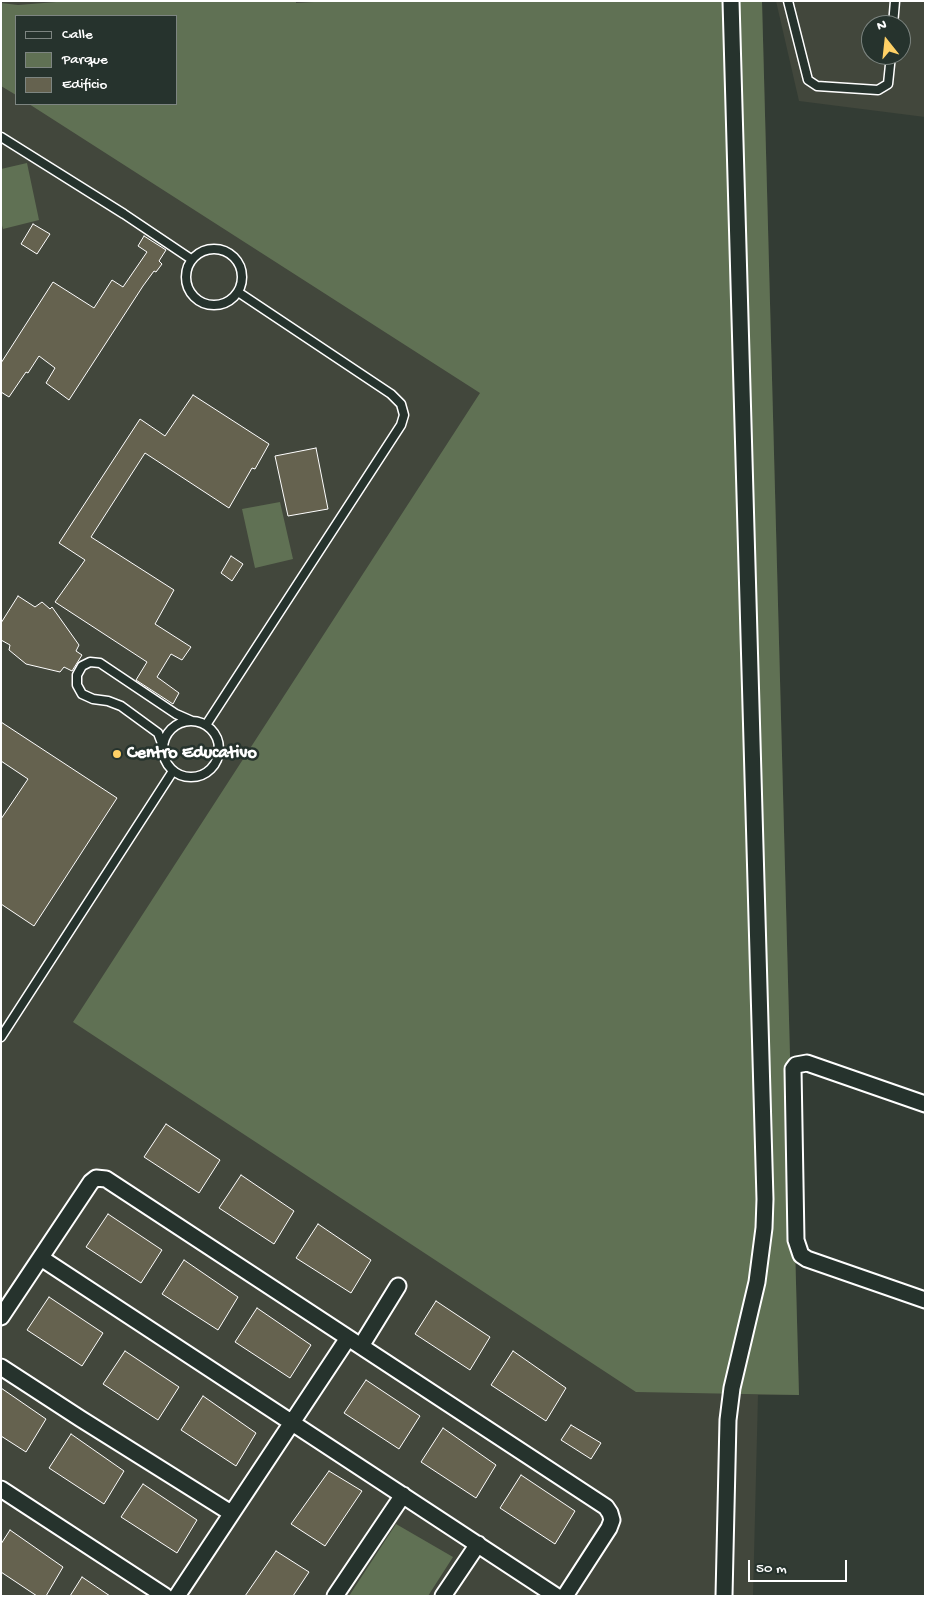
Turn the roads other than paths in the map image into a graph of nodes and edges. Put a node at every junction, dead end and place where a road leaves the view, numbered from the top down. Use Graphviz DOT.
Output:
graph roads {
  1 [pos="731,1"];
  2 [pos="788,1"];
  3 [pos="895,1"];
  4 [pos="894,15"];
  5 [pos="889,65"];
  6 [pos="1,138"];
  7 [pos="191,259"];
  8 [pos="238,292"];
  9 [pos="192,721"];
  10 [pos="206,725"];
  11 [pos="163,746"];
  12 [pos="173,771"];
  13 [pos="1,1037"];
  14 [pos="925,1104"];
  15 [pos="41,1258"];
  16 [pos="398,1286"];
  17 [pos="925,1300"];
  18 [pos="1,1317"];
  19 [pos="348,1338"];
  20 [pos="360,1346"];
  21 [pos="1,1367"];
  22 [pos="291,1423"];
  23 [pos="1,1489"];
  24 [pos="402,1496"];
  25 [pos="231,1514"];
  26 [pos="478,1544"];
  27 [pos="166,1596"];
  28 [pos="177,1596"];
  29 [pos="335,1596"];
  30 [pos="443,1596"];
  31 [pos="556,1596"];
  32 [pos="565,1596"];
  33 [pos="724,1596"];
  1 -- 33 [label="street"];
  2 -- 5 [label="lane"];
  3 -- 4 [label="lane"];
  6 -- 7 [label="lane"];
  7 -- 8 [label="lane"];
  7 -- 8 [label="lane"];
  8 -- 10 [label="lane"];
  9 -- 10 [label="lane"];
  9 -- 11 [label="lane"];
  9 -- 11 [label="lane"];
  10 -- 12 [label="lane"];
  11 -- 12 [label="lane"];
  12 -- 13 [label="lane"];
  14 -- 17 [label="street"];
  15 -- 18 [label="street"];
  15 -- 19 [label="street"];
  15 -- 22 [label="street"];
  16 -- 20 [label="street"];
  19 -- 20 [label="street"];
  19 -- 22 [label="street"];
  20 -- 32 [label="street"];
  21 -- 25 [label="street"];
  22 -- 24 [label="street"];
  22 -- 25 [label="street"];
  23 -- 27 [label="street"];
  24 -- 26 [label="street"];
  24 -- 29 [label="street"];
  25 -- 28 [label="street"];
  26 -- 30 [label="street"];
  26 -- 31 [label="street"];
}
